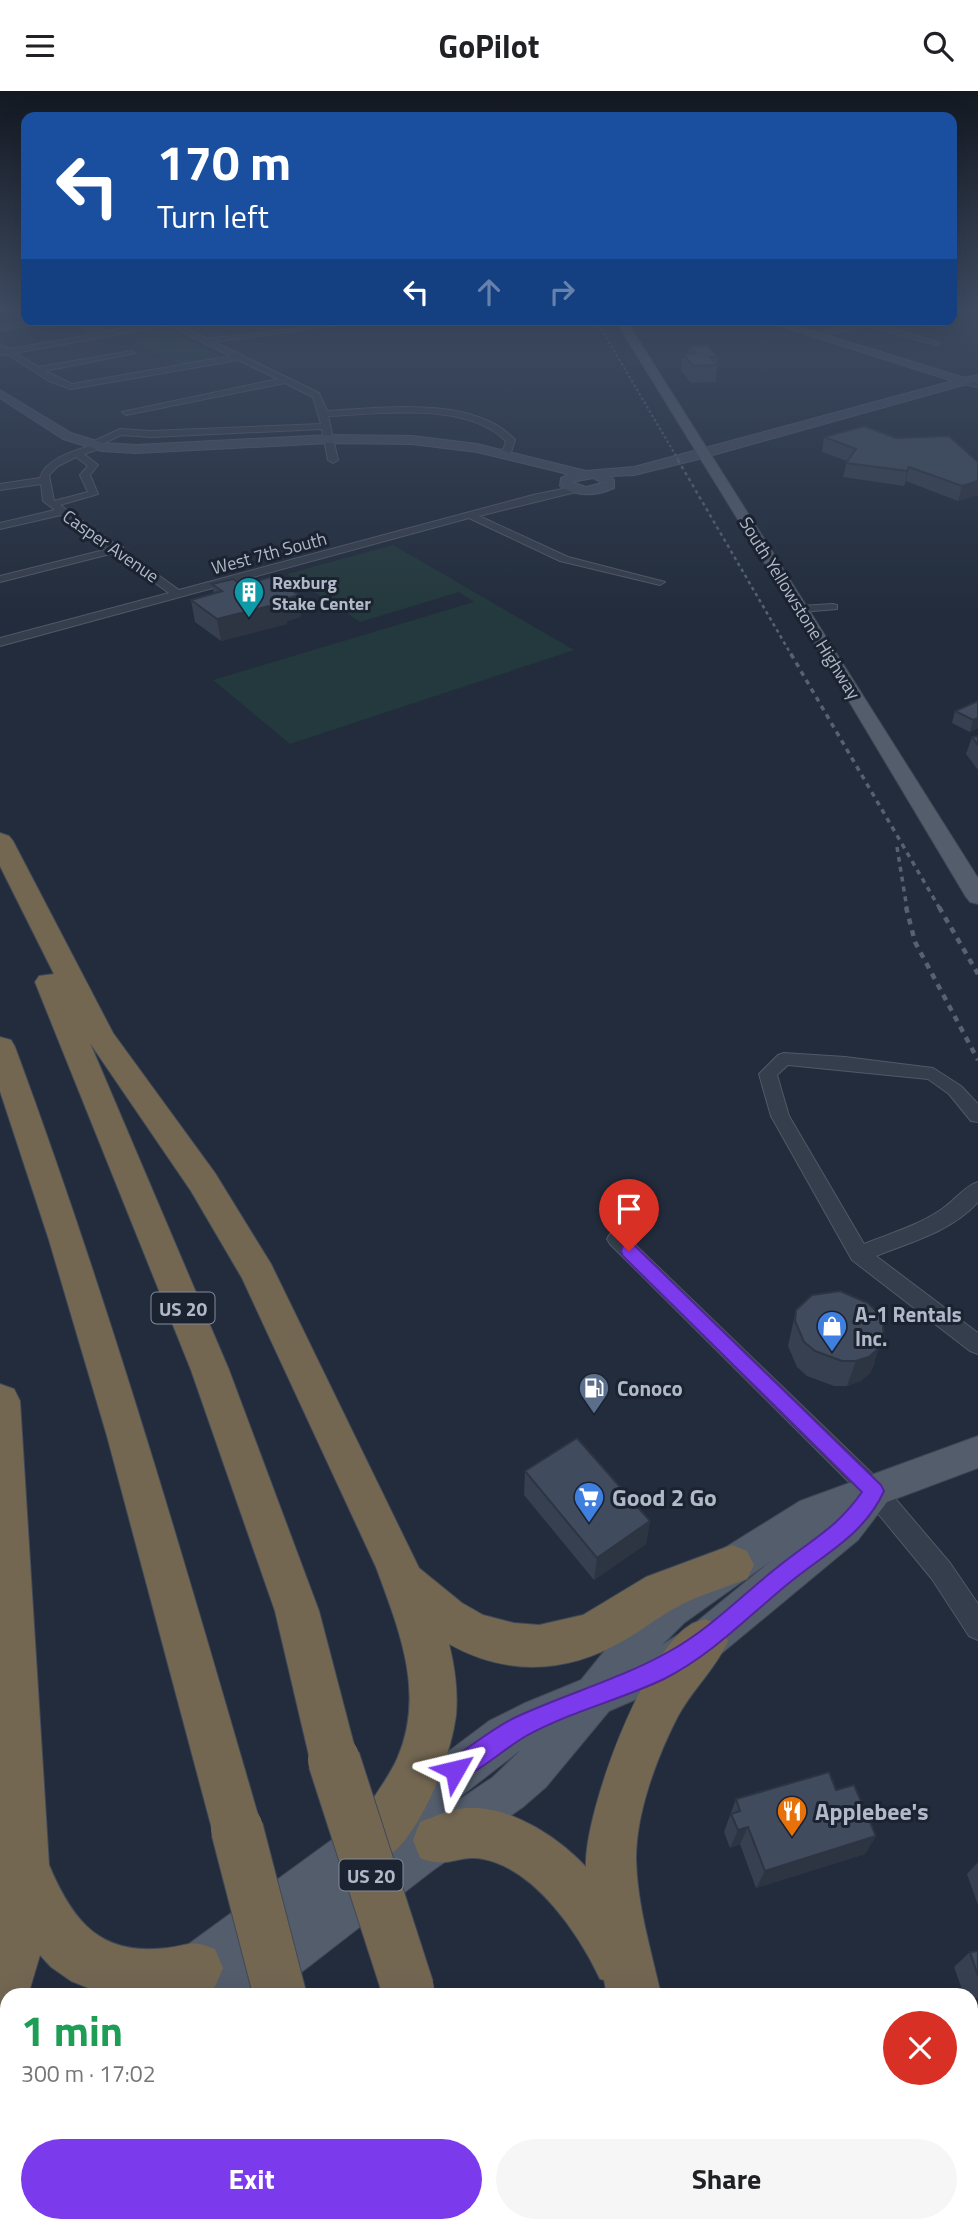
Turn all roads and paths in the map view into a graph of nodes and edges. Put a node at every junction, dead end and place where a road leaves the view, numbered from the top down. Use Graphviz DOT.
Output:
graph roads {
  1 [pos="29,412"];
  2 [pos="126,412"];
  3 [pos="379,412"];
  4 [pos="414,412"];
  5 [pos="677,412"];
  6 [pos="859,412"];
  7 [pos="324,414"];
  8 [pos="689,431"];
  9 [pos="120,432"];
  10 [pos="328,433"];
  11 [pos="756,439"];
  12 [pos="96,445"];
  13 [pos="500,453"];
  14 [pos="704,453"];
  15 [pos="77,454"];
  16 [pos="333,460"];
  17 [pos="640,469"];
  18 [pos="599,478"];
  19 [pos="45,480"];
  20 [pos="571,480"];
  21 [pos="0,487"];
  22 [pos="52,503"];
  23 [pos="61,512"];
  24 [pos="470,515"];
  25 [pos="0,526"];
  26 [pos="119,549"];
  27 [pos="0,579"];
  28 [pos="660,582"];
  29 [pos="179,595"];
  30 [pos="834,607"];
  31 [pos="800,609"];
  32 [pos="0,642"];
  33 [pos="0,841"];
  34 [pos="0,867"];
  35 [pos="978,897"];
  36 [pos="0,1047"];
  37 [pos="978,1117"];
  38 [pos="978,1189"];
  39 [pos="617,1239"];
  40 [pos="859,1254"];
  41 [pos="978,1345"];
  42 [pos="0,1401"];
  43 [pos="978,1452"];
  44 [pos="874,1491"];
  45 [pos="396,1564"];
  46 [pos="732,1565"];
  47 [pos="978,1627"];
  48 [pos="705,1641"];
  49 [pos="594,1696"];
  50 [pos="379,1833"];
  51 [pos="438,1840"];
  52 [pos="25,1864"];
  53 [pos="195,1986"];
  54 [pos="4,1988"];
  55 [pos="278,1988"];
  56 [pos="408,1988"];
  57 [pos="630,1988"];
  58 [pos="632,1988"];
  1 -- 12 [label="street"];
  2 -- 9 [label="street"];
  3 -- 7 [label="street"];
  4 -- 13 [label="street"];
  5 -- 8 [label="main road, South Yellowstone Highway"];
  6 -- 11 [label="street"];
  7 -- 10 [label="street"];
  8 -- 11 [label="street"];
  8 -- 14 [label="main road, South Yellowstone Highway"];
  9 -- 10 [label="street"];
  9 -- 12 [label="street"];
  10 -- 12 [label="street"];
  10 -- 13 [label="street"];
  10 -- 16 [label="street"];
  11 -- 14 [label="street"];
  12 -- 15 [label="street"];
  13 -- 20 [label="street"];
  14 -- 17 [label="street"];
  14 -- 31 [label="main road, South Yellowstone Highway"];
  15 -- 19 [label="street"];
  15 -- 22 [label="street"];
  17 -- 18 [label="street"];
  17 -- 20 [label="street"];
  18 -- 20 [label="street"];
  18 -- 20 [label="street"];
  19 -- 21 [label="street"];
  19 -- 22 [label="street, Casper Avenue"];
  20 -- 24 [label="street, West 7th South"];
  22 -- 23 [label="street, Casper Avenue"];
  23 -- 25 [label="street"];
  23 -- 26 [label="street, Casper Avenue"];
  24 -- 28 [label="street"];
  24 -- 29 [label="street, West 7th South"];
  26 -- 27 [label="street"];
  26 -- 29 [label="street, Casper Avenue"];
  29 -- 32 [label="street, West 7th South"];
  30 -- 31 [label="street"];
  31 -- 35 [label="main road, South Yellowstone Highway"];
  33 -- 45 [label="highway"];
  34 -- 56 [label="highway, US 20, bridge"];
  36 -- 55 [label="highway, bridge"];
  37 -- 40 [label="street"];
  38 -- 40 [label="street"];
  39 -- 44 [label="street"];
  40 -- 41 [label="street"];
  42 -- 52 [label="highway"];
  43 -- 44 [label="main road"];
  44 -- 46 [label="main road"];
  44 -- 47 [label="street"];
  44 -- 48 [label="main road"];
  45 -- 46 [label="highway"];
  45 -- 50 [label="highway"];
  46 -- 49 [label="main road"];
  48 -- 49 [label="main road"];
  48 -- 58 [label="highway"];
  49 -- 50 [label="main road"];
  49 -- 51 [label="main road"];
  50 -- 53 [label="main road"];
  51 -- 53 [label="main road"];
  51 -- 57 [label="highway"];
  52 -- 53 [label="highway"];
  52 -- 54 [label="highway"];
}
